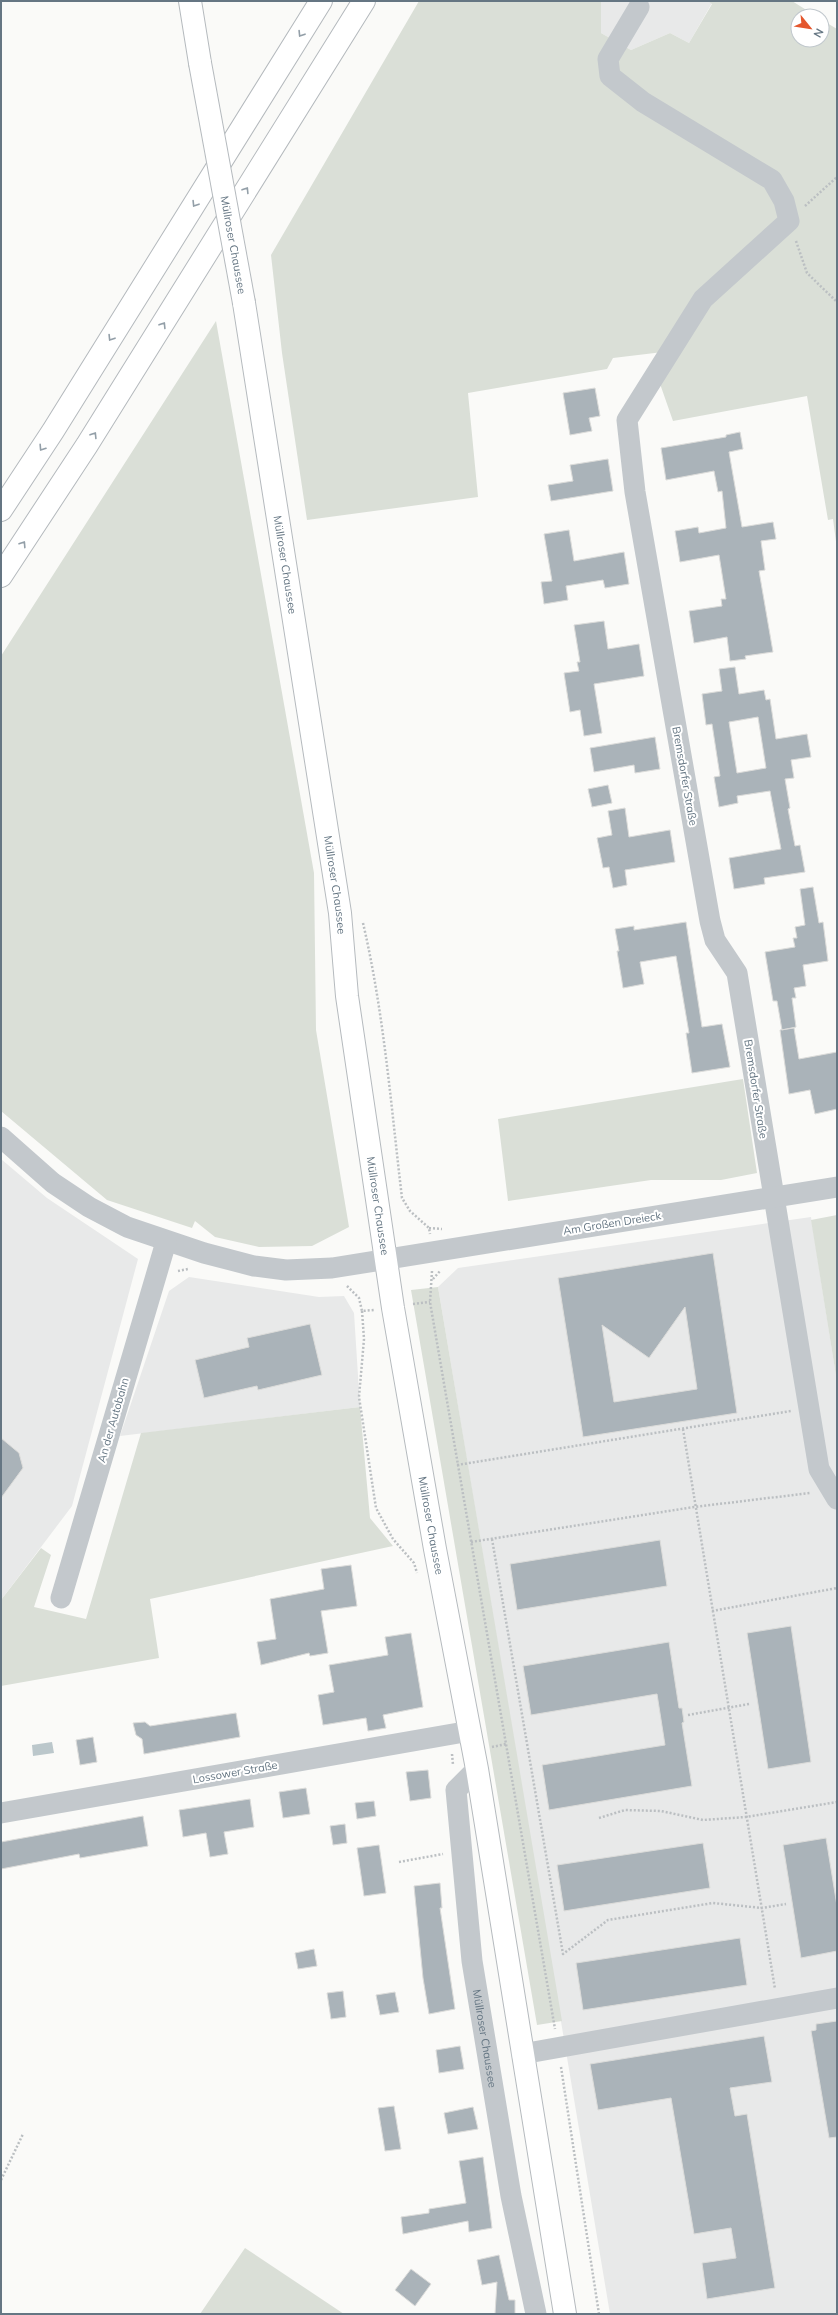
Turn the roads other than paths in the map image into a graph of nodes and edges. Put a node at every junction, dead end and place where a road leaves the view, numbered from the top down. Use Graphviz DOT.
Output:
graph roads {
  1 [pos="190,1"];
  2 [pos="321,1"];
  3 [pos="364,1"];
  4 [pos="639,7"];
  5 [pos="1,510"];
  6 [pos="1,576"];
  7 [pos="1,1137"];
  8 [pos="837,1187"];
  9 [pos="774,1197"];
  10 [pos="166,1242"];
  11 [pos="386,1259"];
  12 [pos="834,1495"];
  13 [pos="61,1598"];
  14 [pos="460,1733"];
  15 [pos="478,1769"];
  16 [pos="1,1813"];
  17 [pos="837,1998"];
  18 [pos="522,2054"];
  19 [pos="536,2314"];
  20 [pos="565,2314"];
  1 -- 11 [label="main road, Müllroser Chaussee, bridge"];
  2 -- 5 [label="main road, one-way"];
  6 -- 3 [label="main road, one-way"];
  4 -- 9 [label="street, Bremsdorfer Straße"];
  7 -- 10 [label="street"];
  8 -- 9 [label="street, Am Großen Dreieck"];
  9 -- 11 [label="street, Am Großen Dreieck"];
  9 -- 12 [label="street, Bremsdorfer Straße"];
  10 -- 11 [label="street"];
  10 -- 13 [label="street, An der Autobahn"];
  11 -- 14 [label="main road, Müllroser Chaussee"];
  14 -- 15 [label="main road, Müllroser Chaussee"];
  14 -- 16 [label="street, Lossower Straße"];
  15 -- 18 [label="main road, Müllroser Chaussee"];
  15 -- 19 [label="street, Müllroser Chaussee"];
  17 -- 18 [label="street"];
  18 -- 20 [label="main road, Müllroser Chaussee"];
}
